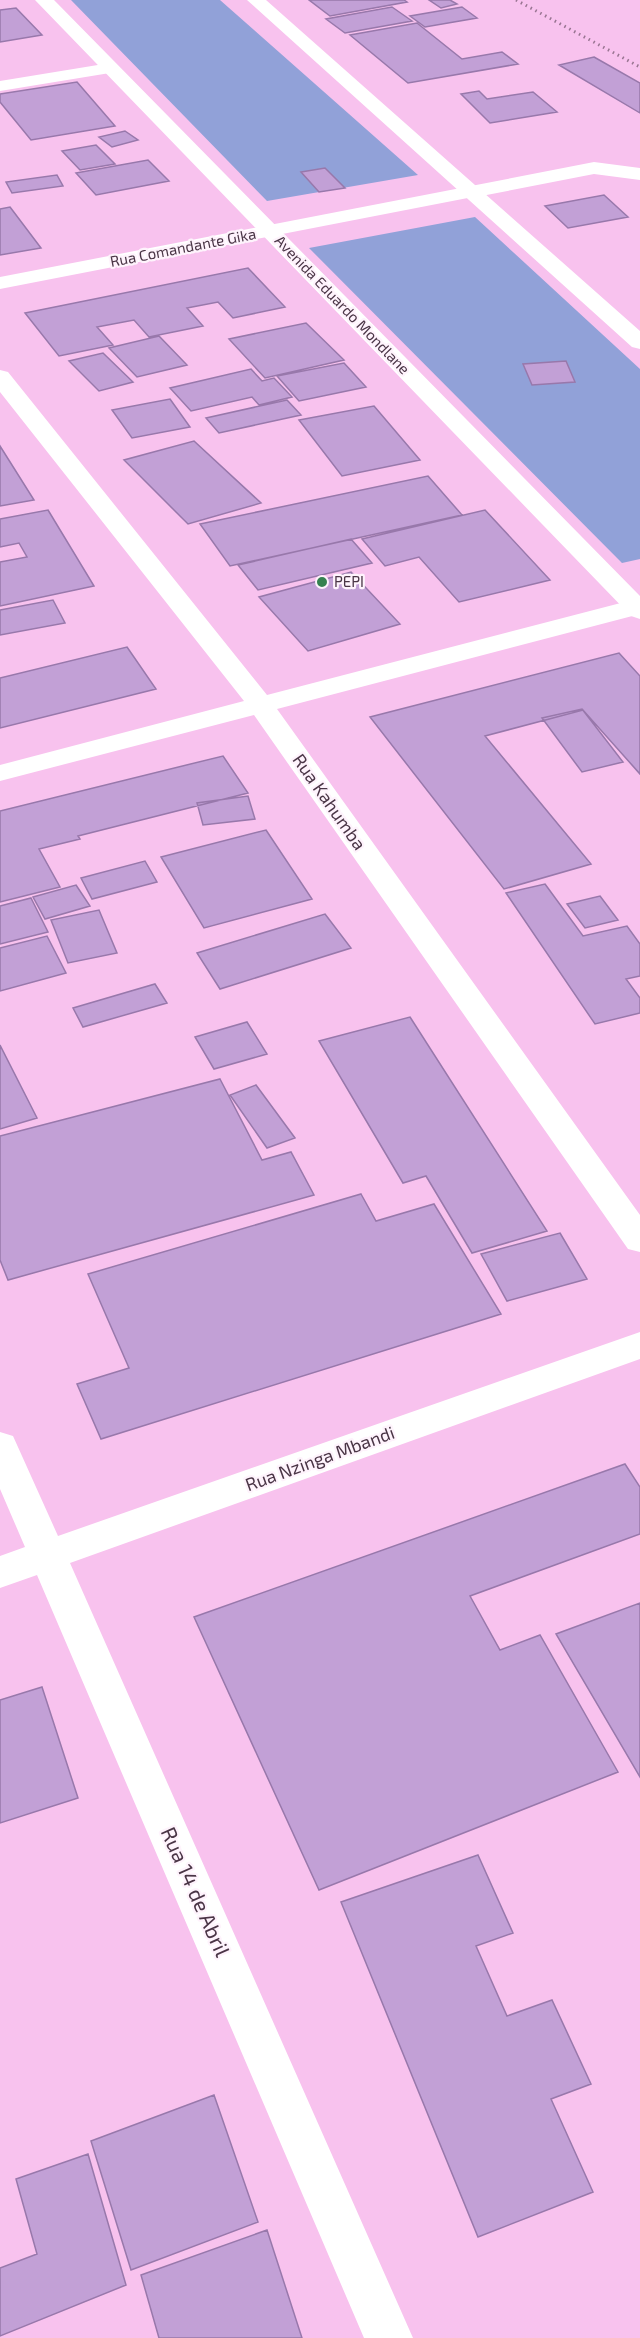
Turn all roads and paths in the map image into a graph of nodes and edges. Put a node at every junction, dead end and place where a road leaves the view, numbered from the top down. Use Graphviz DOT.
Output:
graph roads {
  1 [pos="44,0"];
  2 [pos="256,0"];
  3 [pos="110,68"];
  4 [pos="0,86"];
  5 [pos="640,174"];
  6 [pos="471,192"];
  7 [pos="270,231"];
  8 [pos="0,283"];
  9 [pos="640,342"];
  10 [pos="0,377"];
  11 [pos="639,608"];
  12 [pos="261,705"];
  13 [pos="0,773"];
  14 [pos="640,1240"];
  15 [pos="640,1345"];
  16 [pos="0,1446"];
  17 [pos="48,1555"];
  18 [pos="0,1572"];
  19 [pos="389,2338"];
  1 -- 3 [label="street, Avenida Eduardo Mondlane"];
  2 -- 6 [label="street"];
  3 -- 4 [label="street"];
  3 -- 7 [label="street, Avenida Eduardo Mondlane"];
  5 -- 6 [label="street, Rua Comandante Gika"];
  6 -- 7 [label="street, Rua Comandante Gika"];
  6 -- 9 [label="street"];
  7 -- 8 [label="street, Rua Comandante Gika"];
  7 -- 11 [label="street, Avenida Eduardo Mondlane"];
  10 -- 12 [label="street, Rua Kahumba"];
  11 -- 12 [label="street"];
  12 -- 13 [label="street"];
  12 -- 14 [label="street, Rua Kahumba"];
  15 -- 17 [label="street, Rua Nzinga Mbandi"];
  16 -- 17 [label="street, Rua 14 de Abril"];
  17 -- 18 [label="street, Rua Nzinga Mbandi"];
  17 -- 19 [label="street, Rua 14 de Abril"];
}
